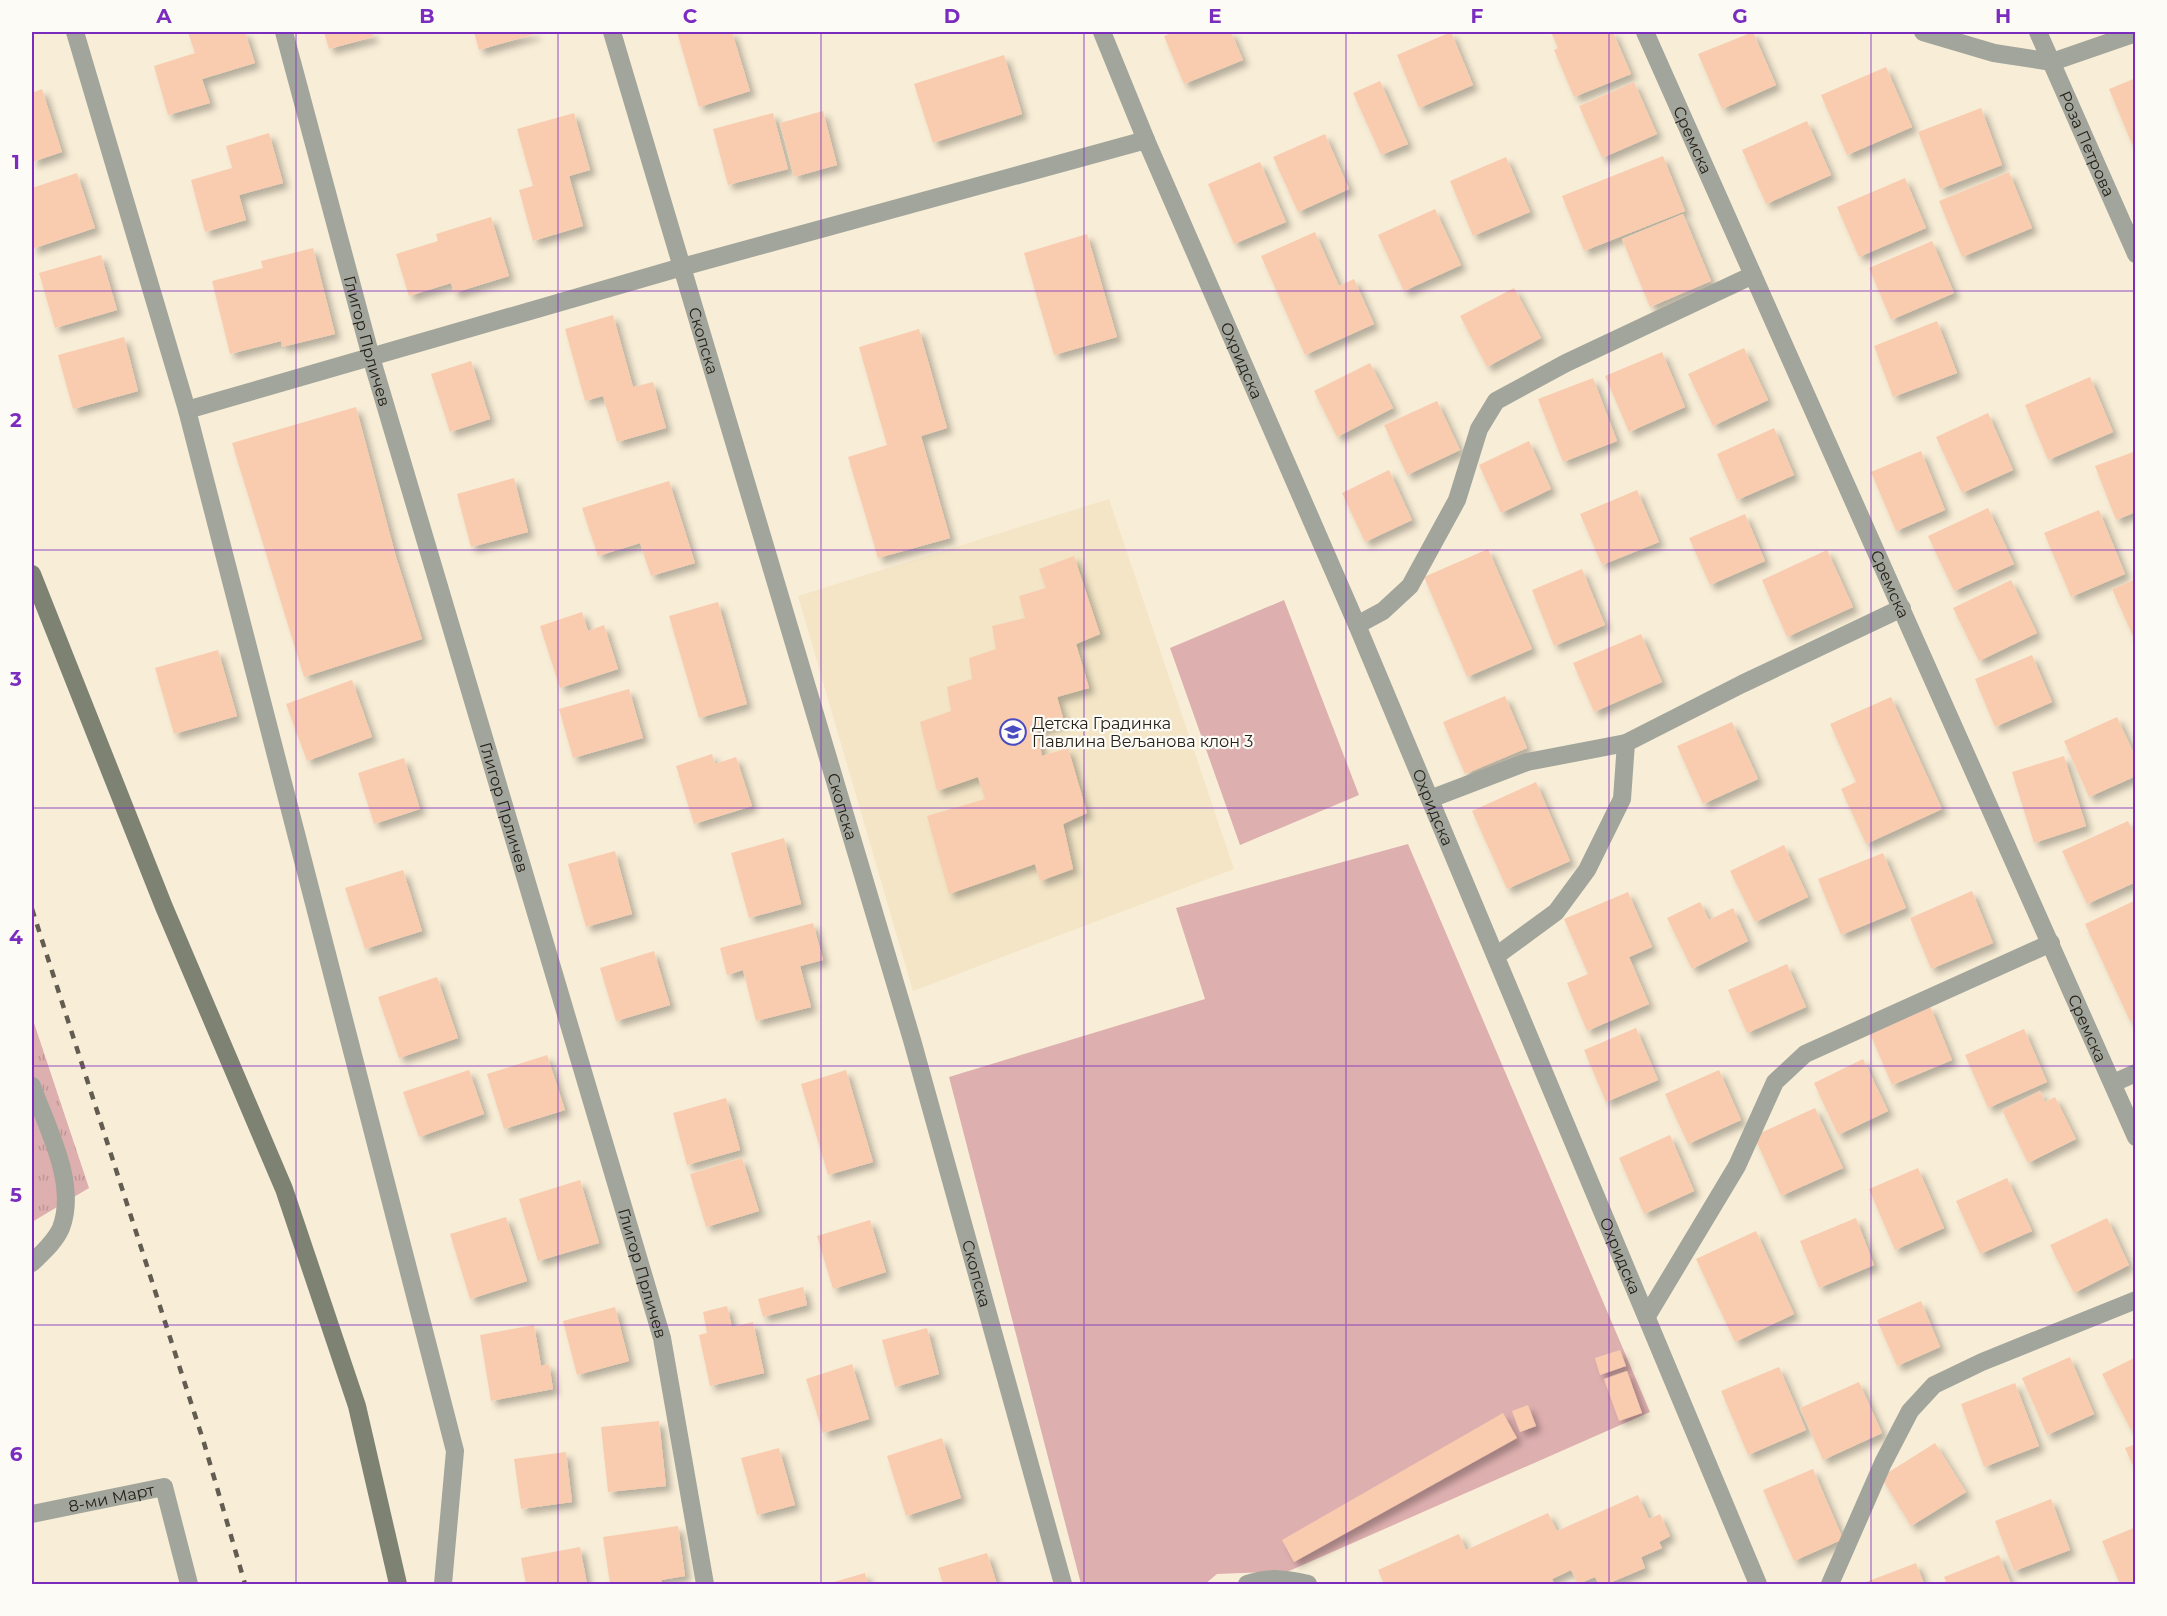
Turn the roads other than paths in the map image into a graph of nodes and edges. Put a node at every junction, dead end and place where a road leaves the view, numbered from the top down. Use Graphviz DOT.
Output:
graph roads {
  1 [pos="75,32"];
  2 [pos="284,32"];
  3 [pos="612,32"];
  4 [pos="1102,32"];
  5 [pos="1645,32"];
  6 [pos="1923,32"];
  7 [pos="2038,32"];
  8 [pos="2136,33"];
  9 [pos="2052,62"];
  10 [pos="1146,140"];
  11 [pos="2136,254"];
  12 [pos="682,267"];
  13 [pos="1753,275"];
  14 [pos="371,357"];
  15 [pos="187,410"];
  16 [pos="32,574"];
  17 [pos="1902,608"];
  18 [pos="1357,625"];
  19 [pos="1626,743"];
  20 [pos="1430,799"];
  21 [pos="2051,943"];
  22 [pos="1496,956"];
  23 [pos="2136,1073"];
  24 [pos="2113,1083"];
  25 [pos="32,1086"];
  26 [pos="2136,1137"];
  27 [pos="32,1263"];
  28 [pos="2136,1300"];
  29 [pos="1647,1316"];
  30 [pos="32,1514"];
  31 [pos="189,1584"];
  32 [pos="398,1584"];
  33 [pos="442,1584"];
  34 [pos="705,1584"];
  35 [pos="1064,1584"];
  36 [pos="1247,1584"];
  37 [pos="1308,1584"];
  38 [pos="1758,1584"];
  39 [pos="1830,1584"];
  1 -- 15 [label="street"];
  2 -- 14 [label="street, Глигор Прличев"];
  3 -- 12 [label="street, Скопска"];
  4 -- 10 [label="street, Охридска"];
  5 -- 13 [label="street, Сремска"];
  6 -- 9 [label="street"];
  7 -- 9 [label="street, Роза Петрова"];
  8 -- 9 [label="street"];
  9 -- 11 [label="street, Роза Петрова"];
  10 -- 12 [label="street"];
  10 -- 18 [label="street, Охридска"];
  12 -- 14 [label="street"];
  12 -- 35 [label="street, Скопска"];
  13 -- 17 [label="street, Сремска"];
  13 -- 18 [label="street"];
  14 -- 15 [label="street"];
  14 -- 34 [label="street, Глигор Прличев"];
  15 -- 33 [label="street"];
  16 -- 32 [label="street"];
  17 -- 19 [label="street"];
  17 -- 21 [label="street, Сремска"];
  18 -- 20 [label="street, Охридска"];
  19 -- 20 [label="street"];
  19 -- 22 [label="street"];
  20 -- 22 [label="street, Охридска"];
  21 -- 24 [label="street, Сремска"];
  21 -- 29 [label="street"];
  22 -- 29 [label="street, Охридска"];
  23 -- 24 [label="street"];
  24 -- 26 [label="street, Сремска"];
  25 -- 27 [label="street"];
  28 -- 39 [label="street"];
  29 -- 38 [label="street, Охридска"];
  30 -- 31 [label="street, 8-ми Март"];
  36 -- 37 [label="street"];
}
